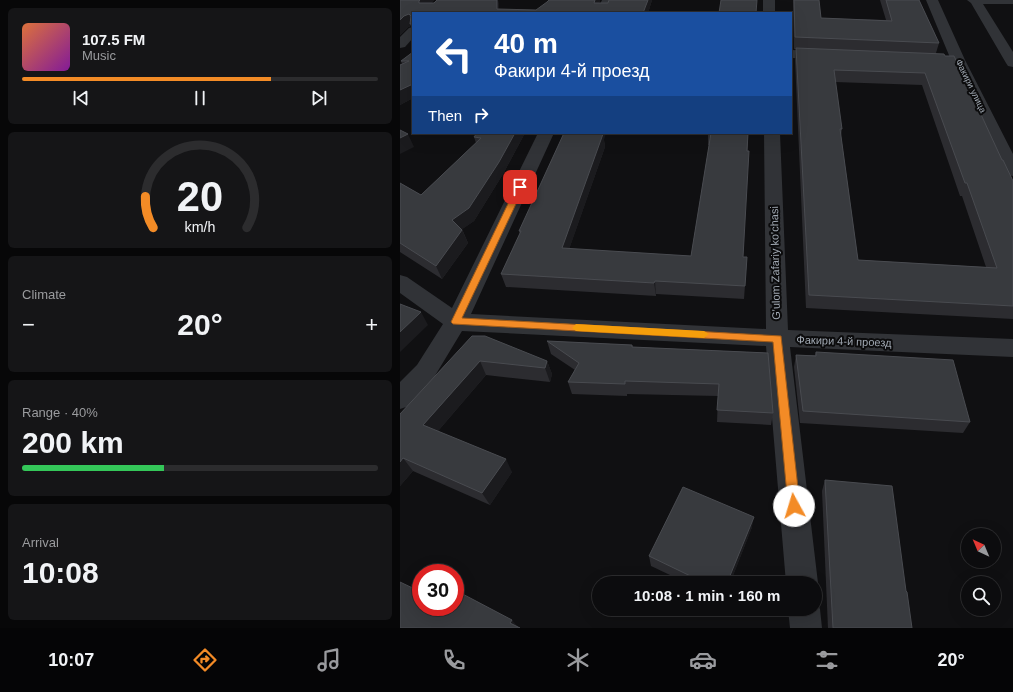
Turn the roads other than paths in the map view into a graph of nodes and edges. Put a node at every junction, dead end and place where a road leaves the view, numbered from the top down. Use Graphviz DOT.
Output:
graph roads {
  1 [pos="608,0"];
  2 [pos="769,0"];
  3 [pos="932,0"];
  4 [pos="974,0"];
  5 [pos="1013,1"];
  6 [pos="602,12"];
  7 [pos="769,12"];
  8 [pos="412,32"];
  9 [pos="400,44"];
  10 [pos="400,49"];
  11 [pos="412,49"];
  12 [pos="792,54"];
  13 [pos="839,56"];
  14 [pos="942,60"];
  15 [pos="958,60"];
  16 [pos="1013,63"];
  17 [pos="546,134"];
  18 [pos="772,134"];
  19 [pos="1013,171"];
  20 [pos="400,282"];
  21 [pos="456,322"];
  22 [pos="777,338"];
  23 [pos="1013,348"];
  24 [pos="400,399"];
  25 [pos="801,576"];
  26 [pos="805,616"];
  27 [pos="806,628"];
  1 -- 6 [label="street"];
  2 -- 7 [label="street"];
  3 -- 15 [label="street, Факири улица"];
  4 -- 5 [label="street"];
  4 -- 16 [label="street"];
  8 -- 9 [label="street"];
  10 -- 11 [label="street"];
  12 -- 13 [label="street"];
  14 -- 15 [label="street"];
  15 -- 19 [label="street, Факири улица"];
  17 -- 21 [label="street"];
  18 -- 22 [label="street, G'ulom Zafariy ko'chasi"];
  20 -- 21 [label="street"];
  21 -- 22 [label="street, Факири 4-й проезд"];
  21 -- 24 [label="street"];
  22 -- 23 [label="street, Факири 4-й проезд"];
  22 -- 25 [label="street, G'ulom Zafariy ko'chasi"];
  26 -- 27 [label="street"];
}
